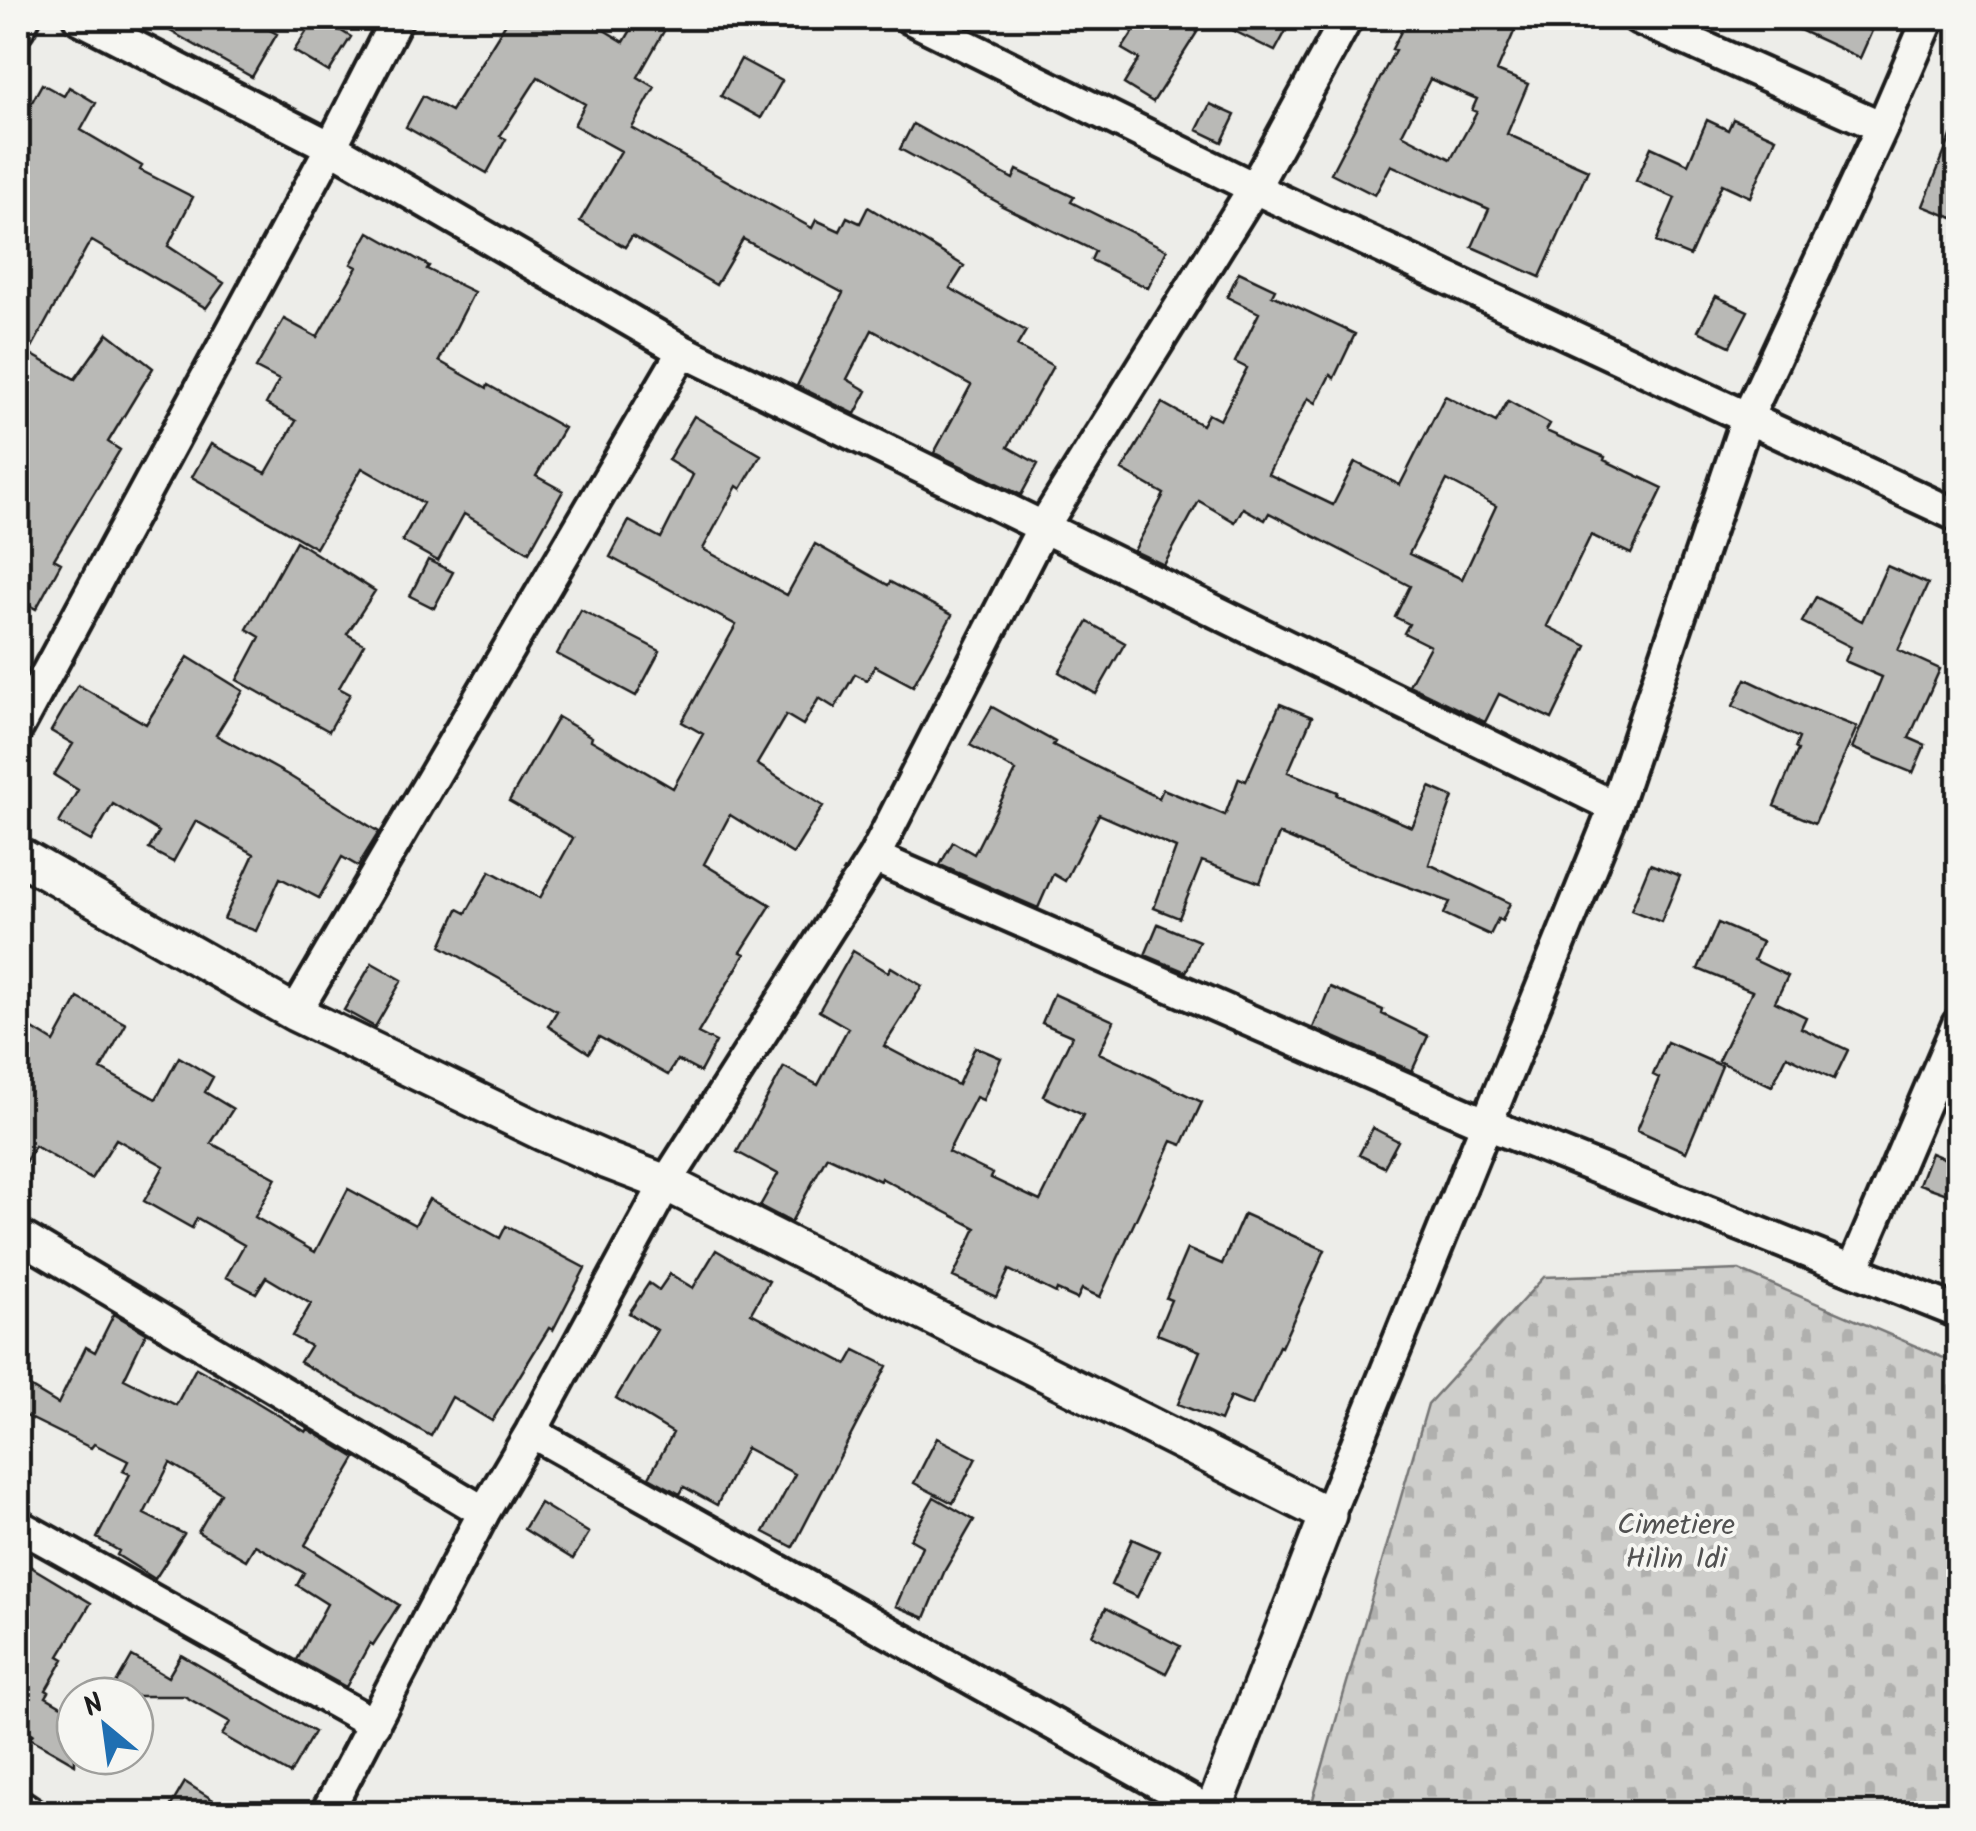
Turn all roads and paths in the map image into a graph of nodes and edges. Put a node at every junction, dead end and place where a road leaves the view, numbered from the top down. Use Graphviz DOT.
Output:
graph roads {
  1 [pos="24,18"];
  2 [pos="79,18"];
  3 [pos="397,18"];
  4 [pos="910,18"];
  5 [pos="1347,18"];
  6 [pos="1638,18"];
  7 [pos="1929,18"];
  8 [pos="18,29"];
  9 [pos="1882,127"];
  10 [pos="331,147"];
  11 [pos="1254,188"];
  12 [pos="682,351"];
  13 [pos="1747,418"];
  14 [pos="1958,516"];
  15 [pos="1043,527"];
  16 [pos="18,727"];
  17 [pos="1615,807"];
  18 [pos="18,855"];
  19 [pos="874,858"];
  20 [pos="295,1013"];
  21 [pos="1958,1024"];
  22 [pos="1487,1124"];
  23 [pos="666,1183"];
  24 [pos="18,1235"];
  25 [pos="1853,1270"];
  26 [pos="1958,1312"];
  27 [pos="532,1432"];
  28 [pos="484,1512"];
  29 [pos="1328,1515"];
  30 [pos="18,1525"];
  31 [pos="374,1724"];
  32 [pos="18,1804"];
  33 [pos="1212,1813"];
  34 [pos="33,1814"];
  35 [pos="326,1814"];
  1 -- 8 [label="street"];
  2 -- 10 [label="street"];
  3 -- 10 [label="street"];
  4 -- 11 [label="street"];
  5 -- 11 [label="street"];
  6 -- 9 [label="street"];
  7 -- 9 [label="street"];
  9 -- 13 [label="street"];
  10 -- 12 [label="street"];
  10 -- 16 [label="street"];
  11 -- 13 [label="street"];
  11 -- 15 [label="street"];
  12 -- 15 [label="street"];
  12 -- 20 [label="street"];
  13 -- 14 [label="street"];
  13 -- 17 [label="street"];
  15 -- 17 [label="street"];
  15 -- 19 [label="street"];
  17 -- 22 [label="street"];
  18 -- 20 [label="street"];
  19 -- 22 [label="street"];
  19 -- 23 [label="street"];
  20 -- 23 [label="street"];
  21 -- 25 [label="street"];
  22 -- 25 [label="street"];
  22 -- 29 [label="street"];
  23 -- 27 [label="street"];
  23 -- 29 [label="street"];
  24 -- 28 [label="street"];
  25 -- 26 [label="street"];
  27 -- 28 [label="street"];
  27 -- 33 [label="street"];
  28 -- 31 [label="street"];
  29 -- 33 [label="street"];
  30 -- 31 [label="street"];
  31 -- 35 [label="street"];
  32 -- 34 [label="street"];
}
